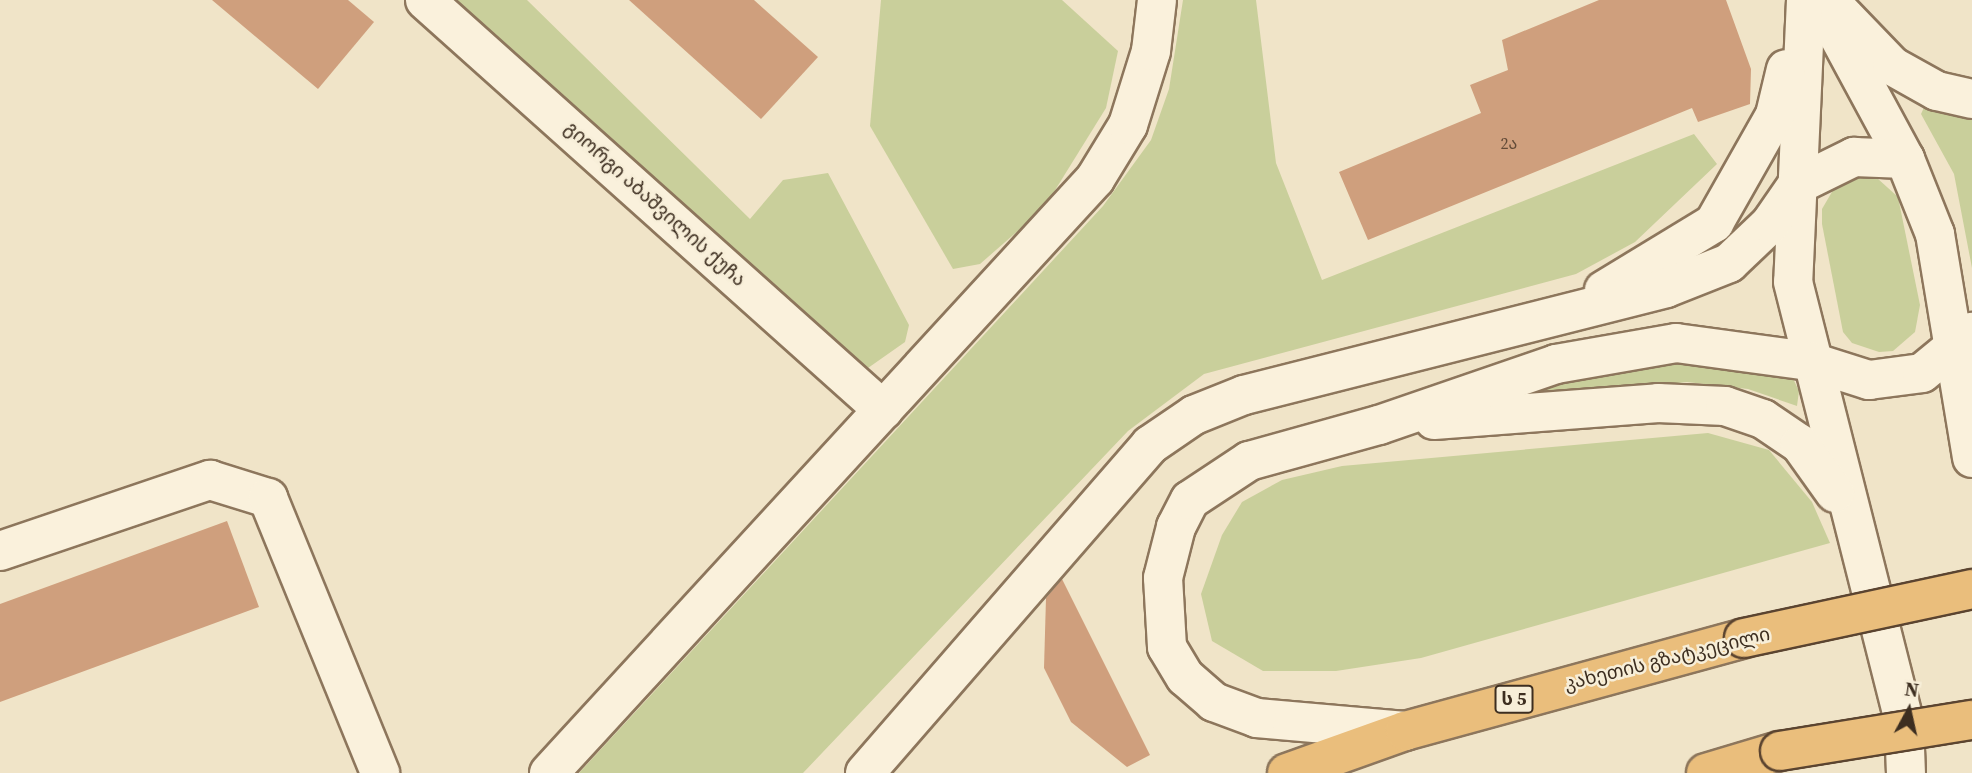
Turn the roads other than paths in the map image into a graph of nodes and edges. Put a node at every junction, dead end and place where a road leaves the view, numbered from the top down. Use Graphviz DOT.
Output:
graph roads {
  1 [pos="425,0"];
  2 [pos="1157,0"];
  3 [pos="1804,0"];
  4 [pos="1819,0"];
  5 [pos="1828,0"];
  6 [pos="1972,99"];
  7 [pos="1905,159"];
  8 [pos="1797,185"];
  9 [pos="1539,321"];
  10 [pos="1962,340"];
  11 [pos="1809,361"];
  12 [pos="883,410"];
  13 [pos="1379,425"];
  14 [pos="1972,458"];
  15 [pos="1848,511"];
  16 [pos="0,551"];
  17 [pos="1972,589"];
  18 [pos="1972,720"];
  19 [pos="1405,731"];
  20 [pos="380,773"];
  21 [pos="549,773"];
  22 [pos="865,773"];
  23 [pos="1287,773"];
  24 [pos="1706,773"];
  25 [pos="1906,773"];
  1 -- 12 [label="main road, გიორგი აბაშვილის ქუჩა"];
  2 -- 12 [label="main road"];
  3 -- 8 [label="main road"];
  3 -- 9 [label="main road"];
  4 -- 7 [label="main road"];
  5 -- 6 [label="main road"];
  7 -- 8 [label="main road"];
  7 -- 10 [label="main road"];
  8 -- 9 [label="main road"];
  8 -- 11 [label="main road"];
  9 -- 22 [label="main road"];
  10 -- 11 [label="main road"];
  10 -- 14 [label="main road"];
  11 -- 13 [label="main road"];
  11 -- 15 [label="main road"];
  12 -- 21 [label="main road"];
  13 -- 15 [label="main road"];
  13 -- 19 [label="main road"];
  15 -- 25 [label="main road"];
  16 -- 20 [label="main road"];
  17 -- 19 [label="highway, კახეთის გზატკეცილი / ს 5, bridge"];
  18 -- 24 [label="highway, bridge"];
  19 -- 23 [label="highway, კახეთის გზატკეცილი / ს 5"];
}
